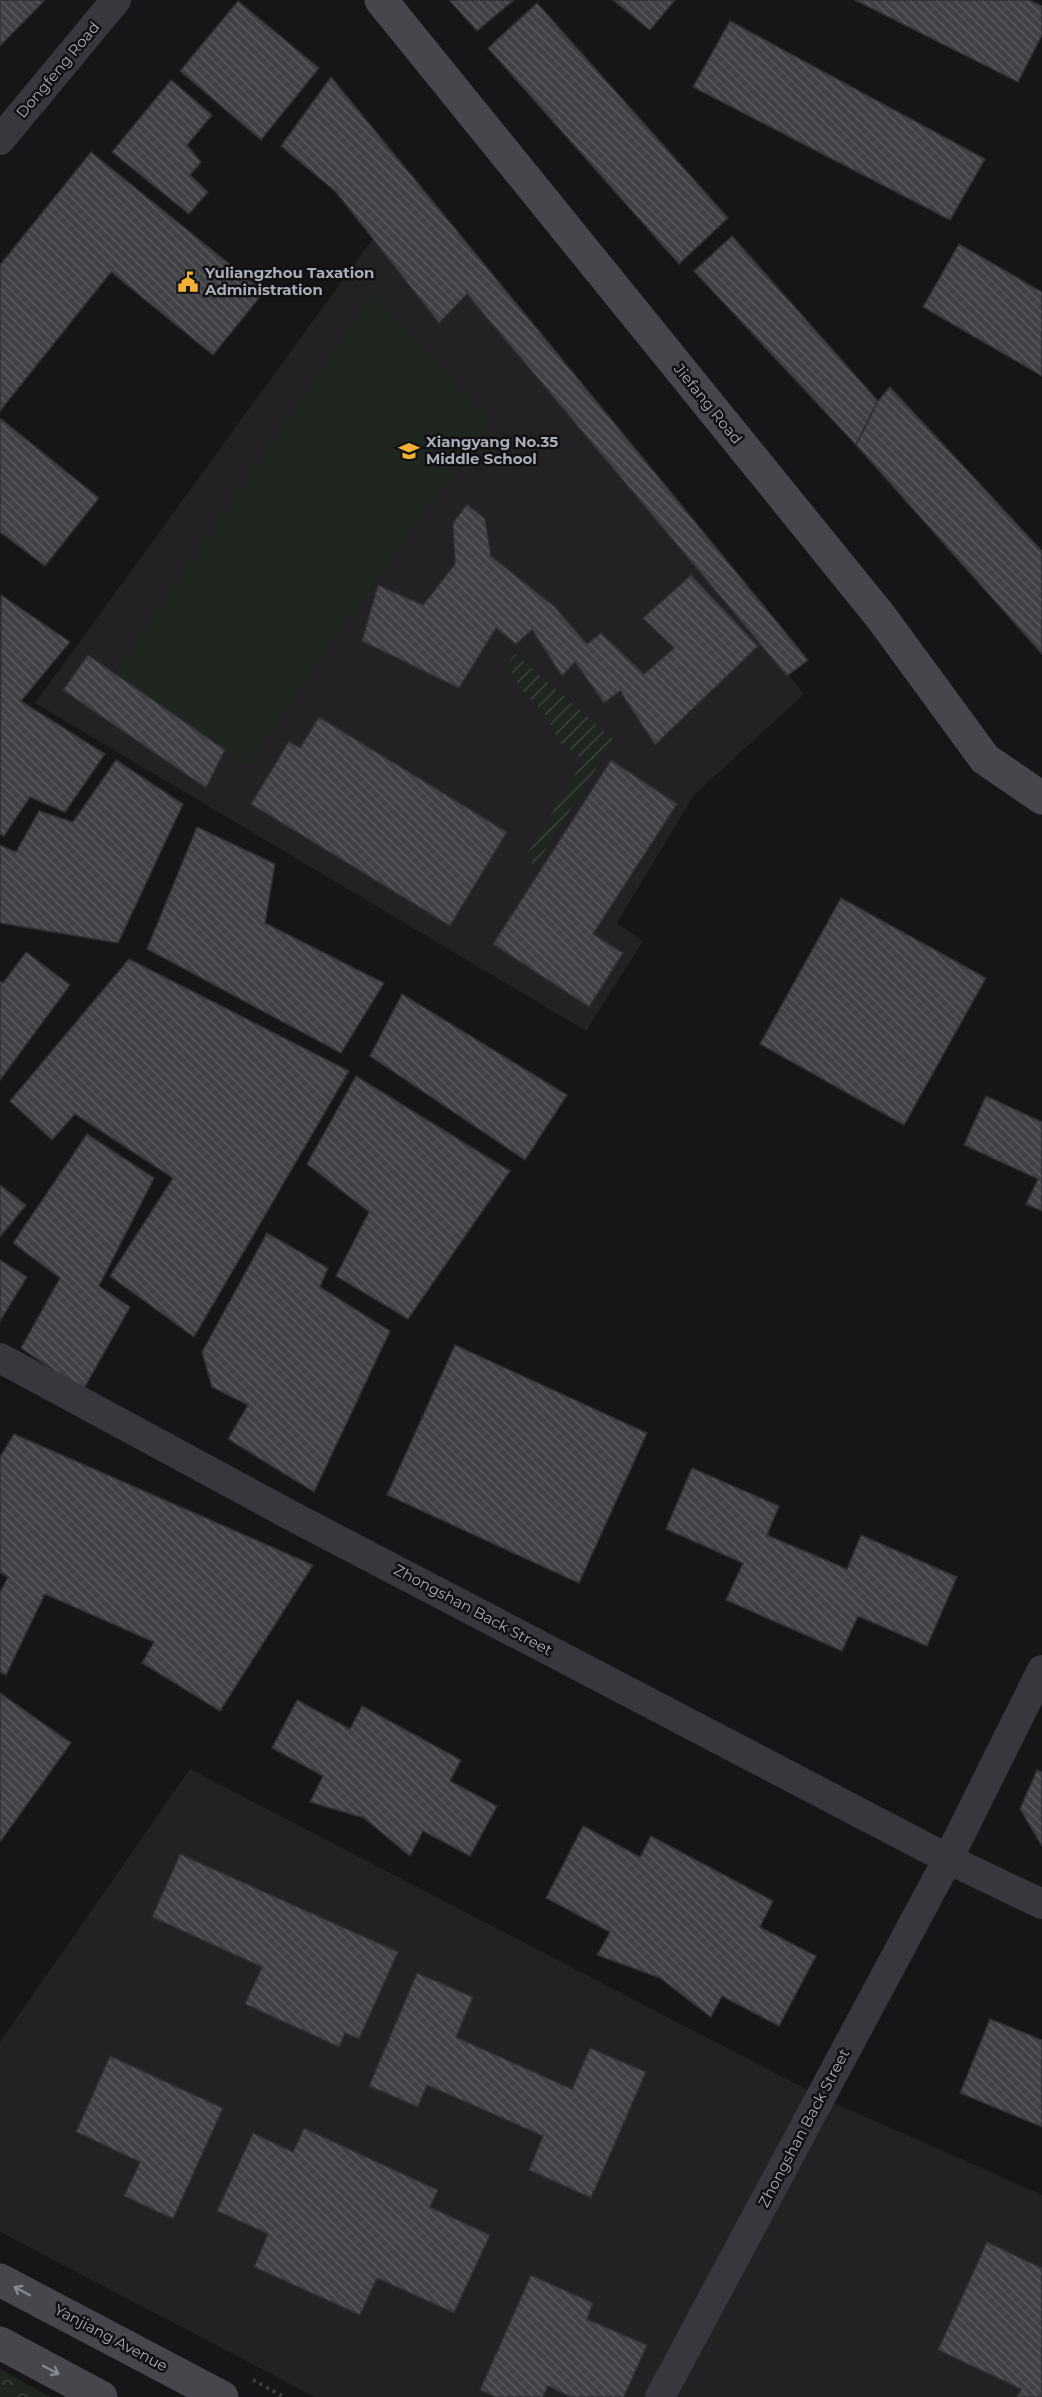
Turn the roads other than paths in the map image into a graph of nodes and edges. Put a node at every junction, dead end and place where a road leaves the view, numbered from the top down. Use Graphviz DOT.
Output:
graph roads {
  1 [pos="116,0"];
  2 [pos="381,0"];
  3 [pos="0,140"];
  4 [pos="1042,798"];
  5 [pos="0,1358"];
  6 [pos="1042,1670"];
  7 [pos="948,1859"];
  8 [pos="1042,1904"];
  9 [pos="0,2280"];
  10 [pos="0,2343"];
  11 [pos="101,2397"];
  12 [pos="222,2397"];
  13 [pos="660,2397"];
  1 -- 3 [label="street, Dongfeng Road"];
  2 -- 4 [label="street, Jiefang Road"];
  5 -- 7 [label="street, Zhongshan Back Street"];
  6 -- 7 [label="street"];
  7 -- 8 [label="street, Zhongshan Back Street"];
  7 -- 13 [label="street, Zhongshan Back Street"];
  12 -- 9 [label="street, Yanjiang Avenue, one-way"];
  10 -- 11 [label="street, one-way"];
}
